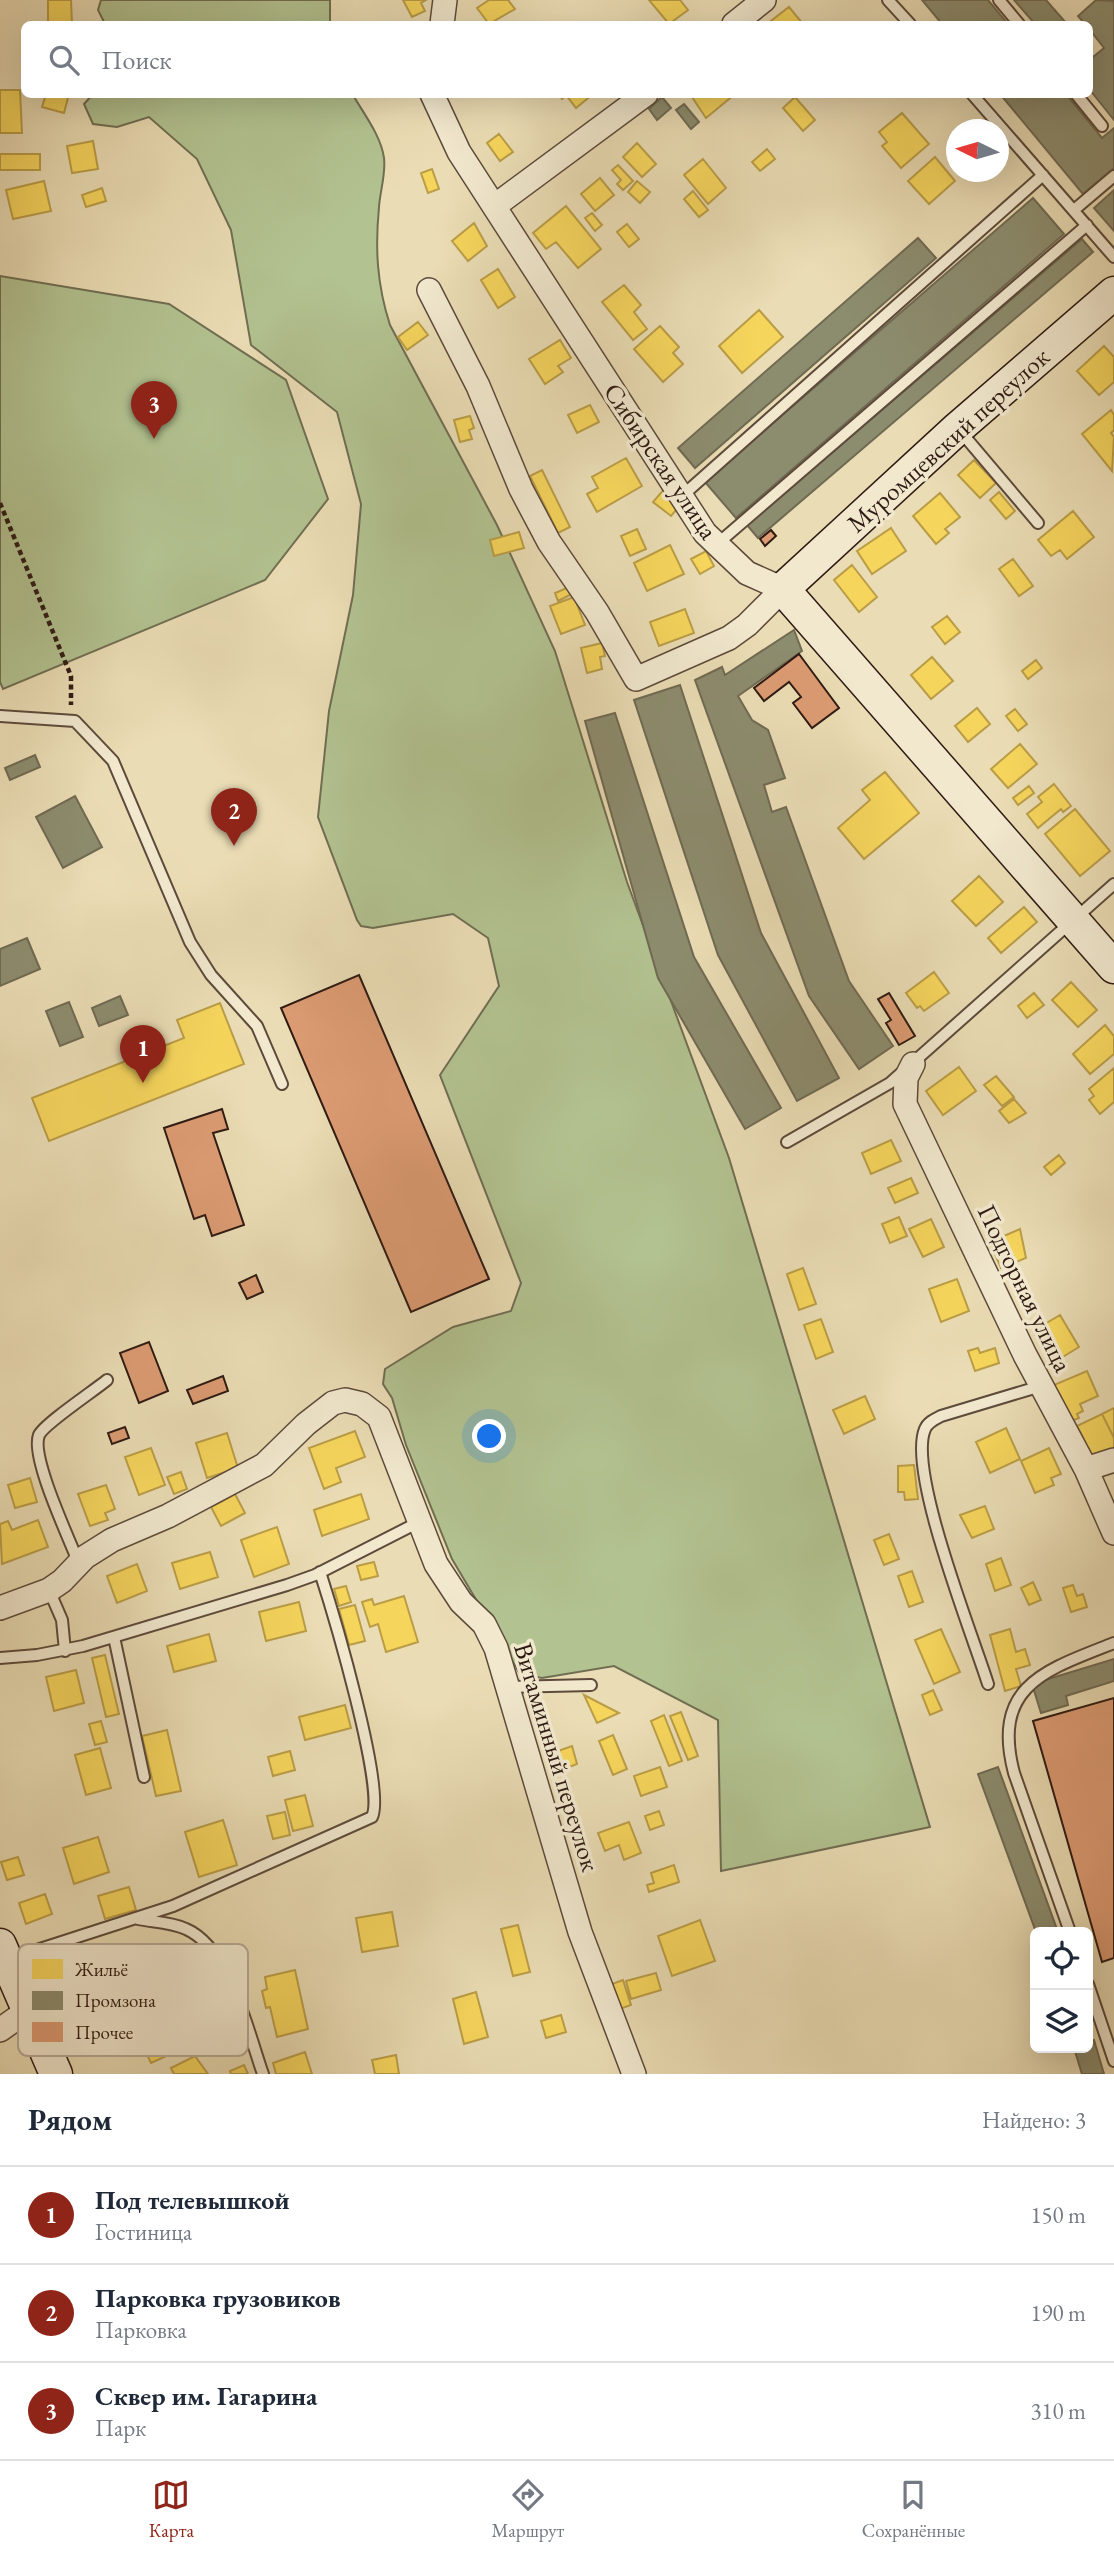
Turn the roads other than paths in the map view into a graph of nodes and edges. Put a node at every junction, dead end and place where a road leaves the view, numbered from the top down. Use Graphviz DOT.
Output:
graph roads {
  1 [pos="445,0"];
  2 [pos="764,0"];
  3 [pos="888,0"];
  4 [pos="999,0"];
  5 [pos="442,21"];
  6 [pos="738,21"];
  7 [pos="907,21"];
  8 [pos="1016,21"];
  9 [pos="434,98"];
  10 [pos="641,98"];
  11 [pos="976,98"];
  12 [pos="1079,98"];
  13 [pos="1102,126"];
  14 [pos="1044,175"];
  15 [pos="1114,176"];
  16 [pos="496,205"];
  17 [pos="1074,210"];
  18 [pos="1087,225"];
  19 [pos="1114,257"];
  20 [pos="429,290"];
  21 [pos="1114,293"];
  22 [pos="958,428"];
  23 [pos="682,496"];
  24 [pos="1038,523"];
  25 [pos="716,545"];
  26 [pos="783,589"];
  27 [pos="0,716"];
  28 [pos="1114,884"];
  29 [pos="1073,919"];
  30 [pos="1114,967"];
  31 [pos="914,1064"];
  32 [pos="282,1084"];
  33 [pos="787,1142"];
  34 [pos="107,1380"];
  35 [pos="1041,1386"];
  36 [pos="1114,1460"];
  37 [pos="1086,1469"];
  38 [pos="419,1522"];
  39 [pos="1114,1533"];
  40 [pos="79,1564"];
  41 [pos="320,1572"];
  42 [pos="49,1590"];
  43 [pos="0,1608"];
  44 [pos="114,1637"];
  45 [pos="1114,1643"];
  46 [pos="65,1651"];
  47 [pos="0,1658"];
  48 [pos="988,1684"];
  49 [pos="591,1685"];
  50 [pos="508,1687"];
  51 [pos="144,1777"];
  52 [pos="135,1919"];
  53 [pos="1068,1927"];
  54 [pos="35,1944"];
  55 [pos="205,1944"];
  56 [pos="3,1952"];
  57 [pos="18,1987"];
  58 [pos="1090,1990"];
  59 [pos="18,2017"];
  60 [pos="0,2030"];
  61 [pos="248,2032"];
  62 [pos="48,2056"];
  63 [pos="1114,2061"];
  64 [pos="56,2074"];
  65 [pos="263,2074"];
  66 [pos="634,2074"];
  1 -- 5 [label="street"];
  2 -- 6 [label="street"];
  3 -- 7 [label="lane"];
  4 -- 8 [label="lane"];
  9 -- 16 [label="street, Сибирская улица"];
  10 -- 16 [label="street"];
  11 -- 14 [label="lane"];
  12 -- 13 [label="lane"];
  14 -- 17 [label="lane"];
  14 -- 23 [label="lane"];
  15 -- 17 [label="lane"];
  16 -- 23 [label="street, Сибирская улица"];
  17 -- 18 [label="lane"];
  18 -- 19 [label="lane"];
  18 -- 25 [label="lane"];
  20 -- 26 [label="street"];
  21 -- 22 [label="street, Муромцевский переулок"];
  22 -- 24 [label="lane"];
  22 -- 26 [label="street, Муромцевский переулок"];
  23 -- 25 [label="street, Сибирская улица"];
  25 -- 26 [label="street, Сибирская улица"];
  26 -- 29 [label="street, Сибирская улица"];
  27 -- 32 [label="lane"];
  28 -- 29 [label="lane"];
  29 -- 30 [label="street, Сибирская улица"];
  29 -- 31 [label="lane"];
  31 -- 33 [label="lane"];
  31 -- 35 [label="street, Подгорная улица"];
  34 -- 40 [label="lane"];
  35 -- 37 [label="street, Подгорная улица"];
  35 -- 48 [label="lane"];
  36 -- 37 [label="street"];
  37 -- 39 [label="street, Подгорная улица"];
  38 -- 40 [label="street, Витаминный переулок"];
  38 -- 41 [label="lane"];
  38 -- 50 [label="street, Витаминный переулок"];
  40 -- 42 [label="street, Витаминный переулок"];
  41 -- 44 [label="lane"];
  41 -- 52 [label="lane"];
  42 -- 43 [label="street, Витаминный переулок"];
  42 -- 46 [label="lane"];
  44 -- 46 [label="lane"];
  44 -- 51 [label="lane"];
  45 -- 53 [label="lane"];
  46 -- 47 [label="lane"];
  49 -- 50 [label="lane"];
  50 -- 66 [label="street, Витаминный переулок"];
  52 -- 54 [label="lane"];
  52 -- 55 [label="lane"];
  56 -- 57 [label="street"];
  58 -- 63 [label="lane"];
  59 -- 60 [label="street"];
  61 -- 65 [label="lane"];
  62 -- 64 [label="street"];
}
